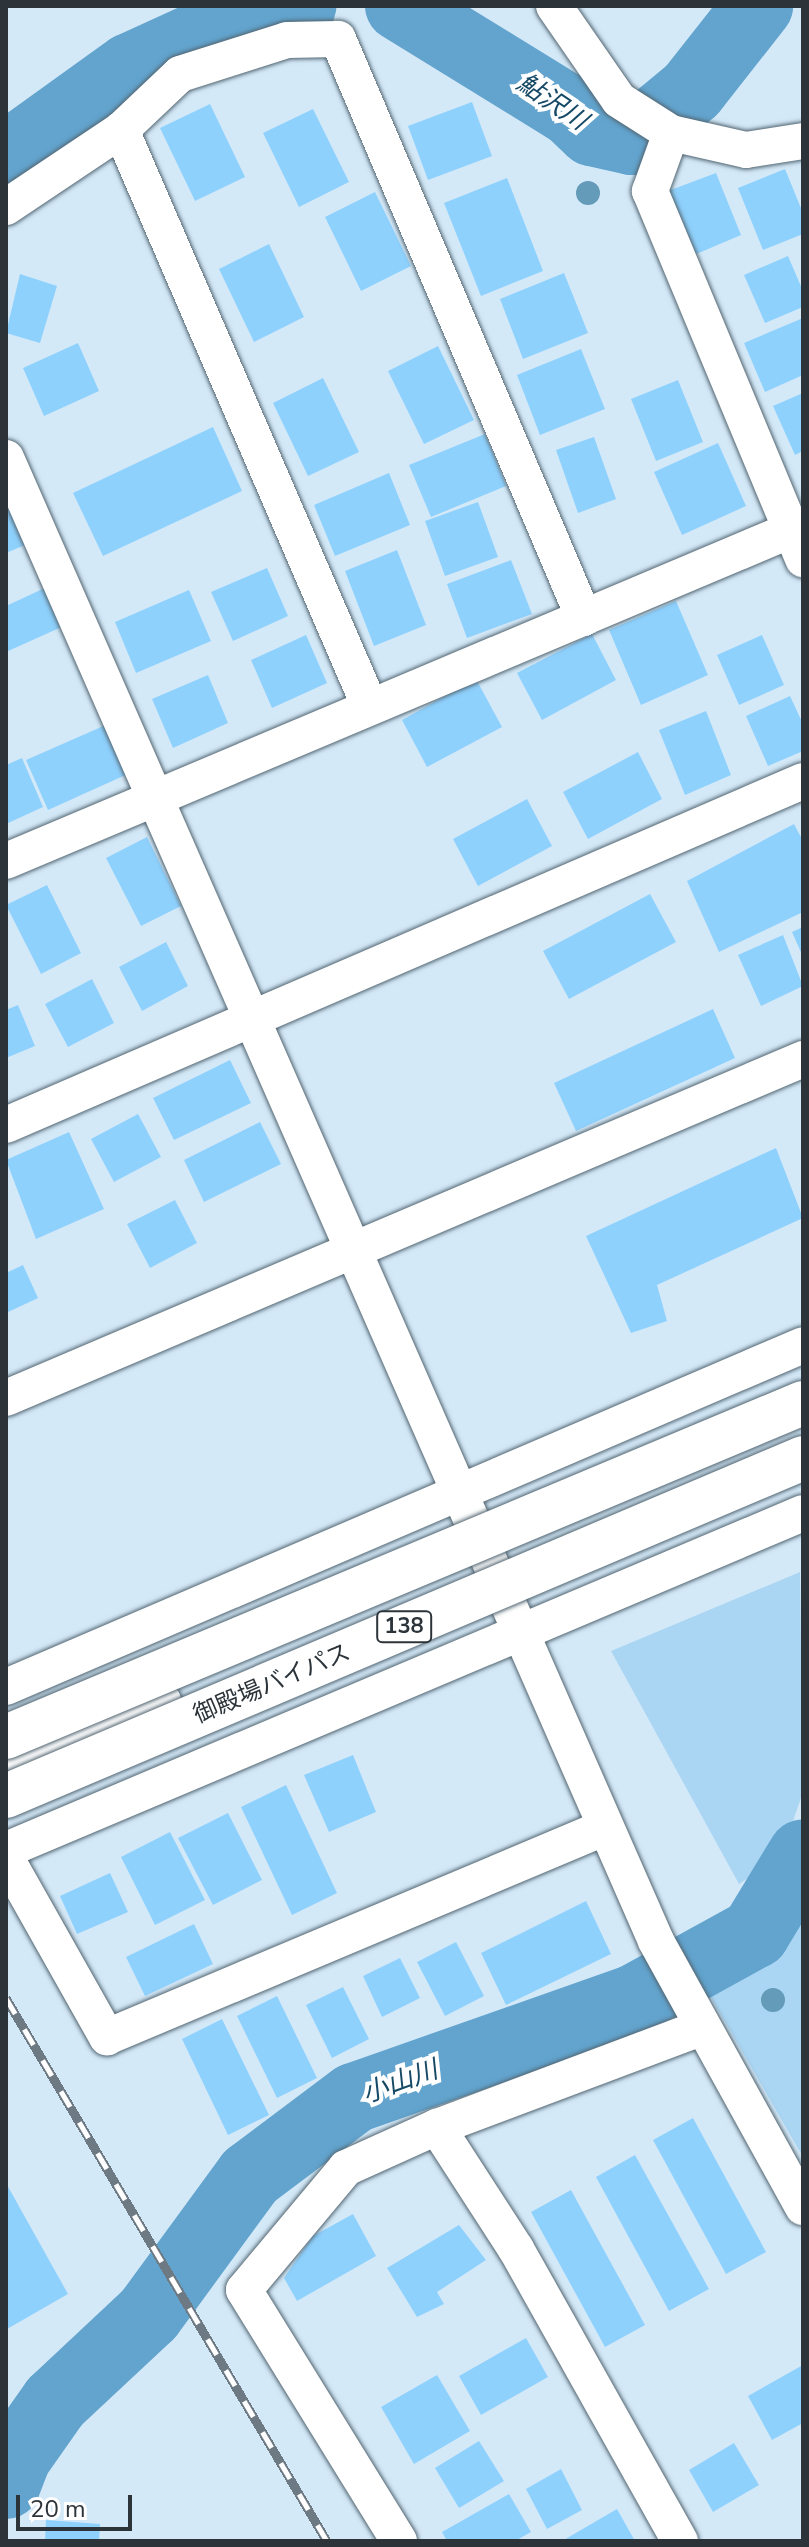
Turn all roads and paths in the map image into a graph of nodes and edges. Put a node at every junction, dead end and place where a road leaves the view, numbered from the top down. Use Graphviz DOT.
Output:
graph roads {
  1 [pos="554,6"];
  2 [pos="121,130"];
  3 [pos="671,133"];
  4 [pos="803,141"];
  5 [pos="6,207"];
  6 [pos="6,458"];
  7 [pos="797,545"];
  8 [pos="584,618"];
  9 [pos="370,707"];
  10 [pos="803,781"];
  11 [pos="155,798"];
  12 [pos="6,861"];
  13 [pos="251,1018"];
  14 [pos="803,1059"];
  15 [pos="6,1125"];
  16 [pos="353,1250"];
  17 [pos="803,1345"];
  18 [pos="6,1398"];
  19 [pos="803,1403"];
  20 [pos="803,1458"];
  21 [pos="460,1494"];
  22 [pos="803,1513"];
  23 [pos="520,1632"];
  24 [pos="136,1633"];
  25 [pos="6,1687"];
  26 [pos="163,1701"];
  27 [pos="12,1765"];
  28 [pos="191,1772"];
  29 [pos="606,1827"];
  30 [pos="6,1850"];
  31 [pos="6,1858"];
  32 [pos="696,2020"];
  33 [pos="437,2127"];
  34 [pos="803,2207"];
  35 [pos="399,2541"];
  36 [pos="680,2541"];
  1 -- 3 [label="street"];
  2 -- 5 [label="street"];
  2 -- 8 [label="street"];
  2 -- 9 [label="street"];
  3 -- 4 [label="street"];
  3 -- 7 [label="street"];
  6 -- 11 [label="street"];
  7 -- 8 [label="street"];
  8 -- 9 [label="street"];
  9 -- 11 [label="street"];
  10 -- 13 [label="street"];
  11 -- 12 [label="street"];
  11 -- 13 [label="street"];
  13 -- 15 [label="street"];
  13 -- 16 [label="street"];
  14 -- 16 [label="street"];
  16 -- 18 [label="street"];
  16 -- 21 [label="street"];
  17 -- 21 [label="street"];
  19 -- 27 [label="highway, 138, bridge"];
  20 -- 27 [label="highway, 御殿場バイパス / 138, bridge"];
  21 -- 23 [label="street"];
  21 -- 24 [label="street"];
  22 -- 23 [label="street"];
  23 -- 28 [label="street"];
  23 -- 29 [label="street"];
  24 -- 25 [label="street"];
  24 -- 26 [label="street"];
  26 -- 27 [label="street"];
  26 -- 28 [label="street"];
  28 -- 30 [label="street"];
  29 -- 31 [label="street"];
  29 -- 32 [label="street"];
  32 -- 33 [label="street"];
  32 -- 34 [label="street"];
  33 -- 35 [label="street"];
  33 -- 36 [label="street"];
}
